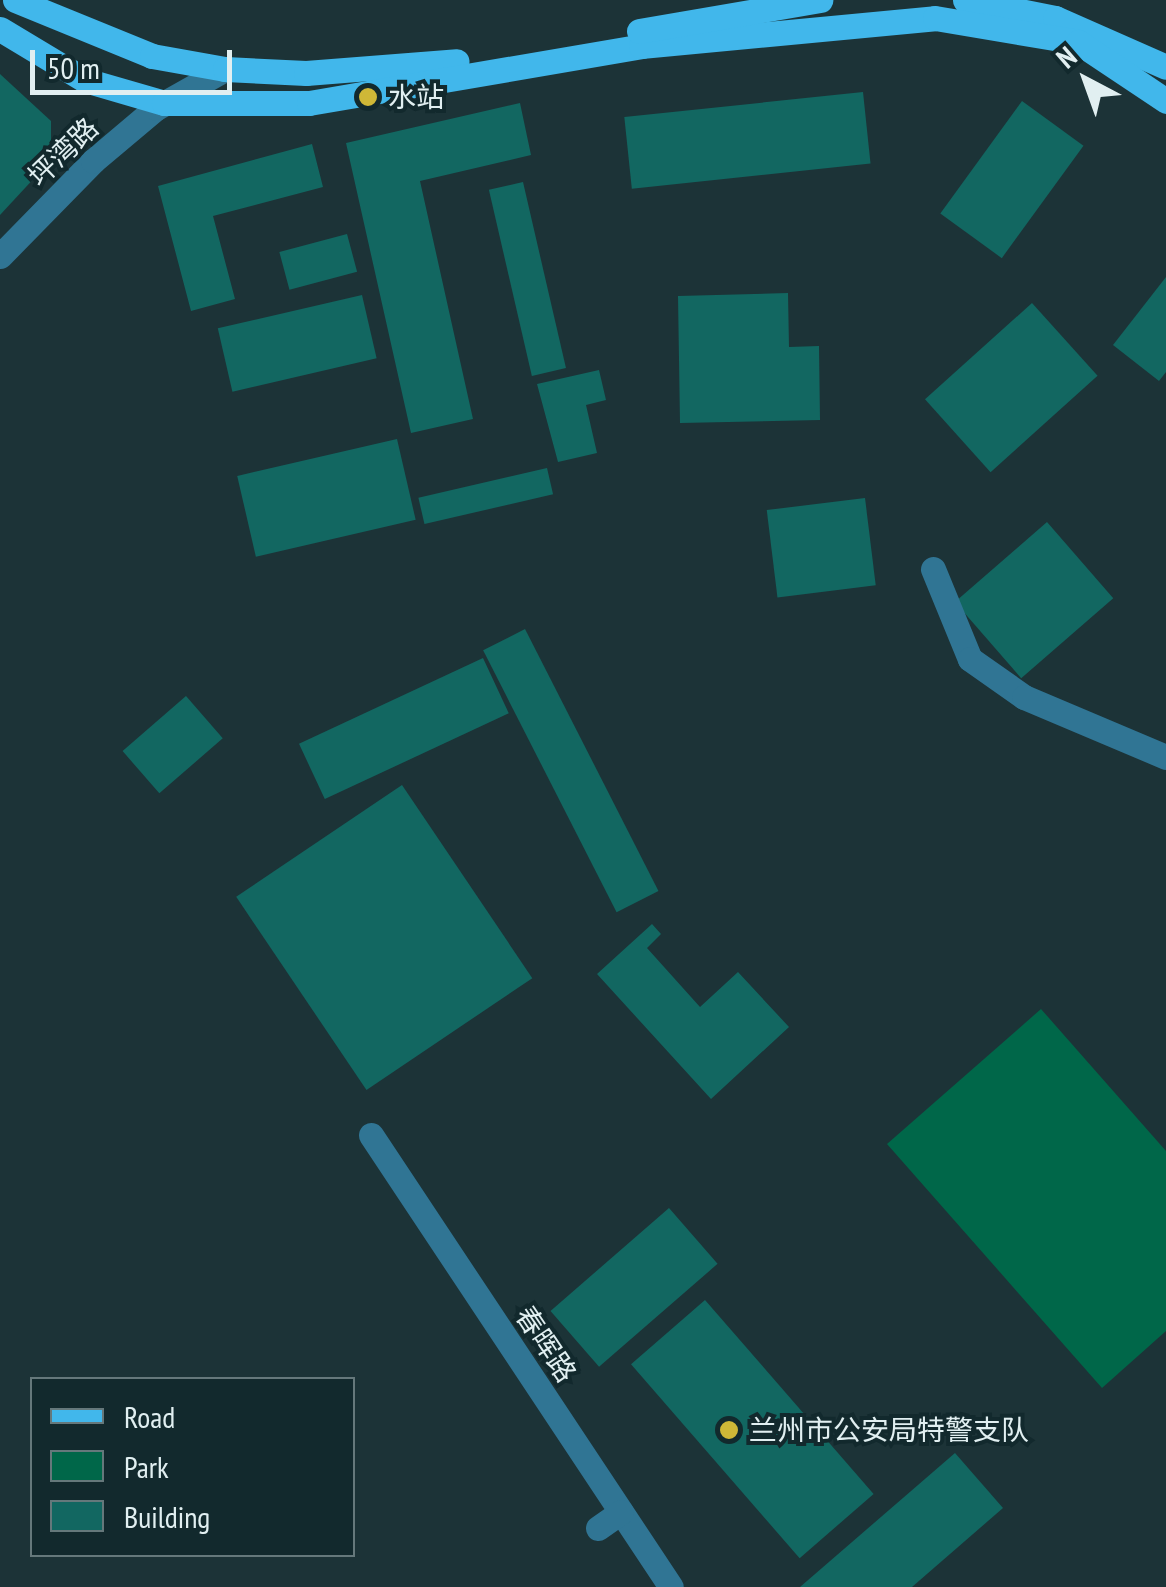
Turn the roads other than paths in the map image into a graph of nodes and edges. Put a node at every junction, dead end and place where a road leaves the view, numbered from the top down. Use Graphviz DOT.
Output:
graph roads {
  1 [pos="15,0"];
  2 [pos="820,0"];
  3 [pos="965,0"];
  4 [pos="0,29"];
  5 [pos="1166,67"];
  6 [pos="224,69"];
  7 [pos="1166,101"];
  8 [pos="164,103"];
  9 [pos="0,256"];
  10 [pos="932,569"];
  11 [pos="1166,757"];
  12 [pos="371,1135"];
  13 [pos="621,1512"];
  14 [pos="598,1528"];
  15 [pos="670,1587"];
  1 -- 6 [label="main road"];
  2 -- 6 [label="main road"];
  3 -- 5 [label="main road"];
  4 -- 8 [label="main road"];
  6 -- 8 [label="street, 坪湾路"];
  7 -- 8 [label="main road"];
  8 -- 9 [label="street, 坪湾路"];
  10 -- 11 [label="street"];
  12 -- 13 [label="street, 春晖路"];
  13 -- 14 [label="street"];
  13 -- 15 [label="street, 春晖路"];
}
